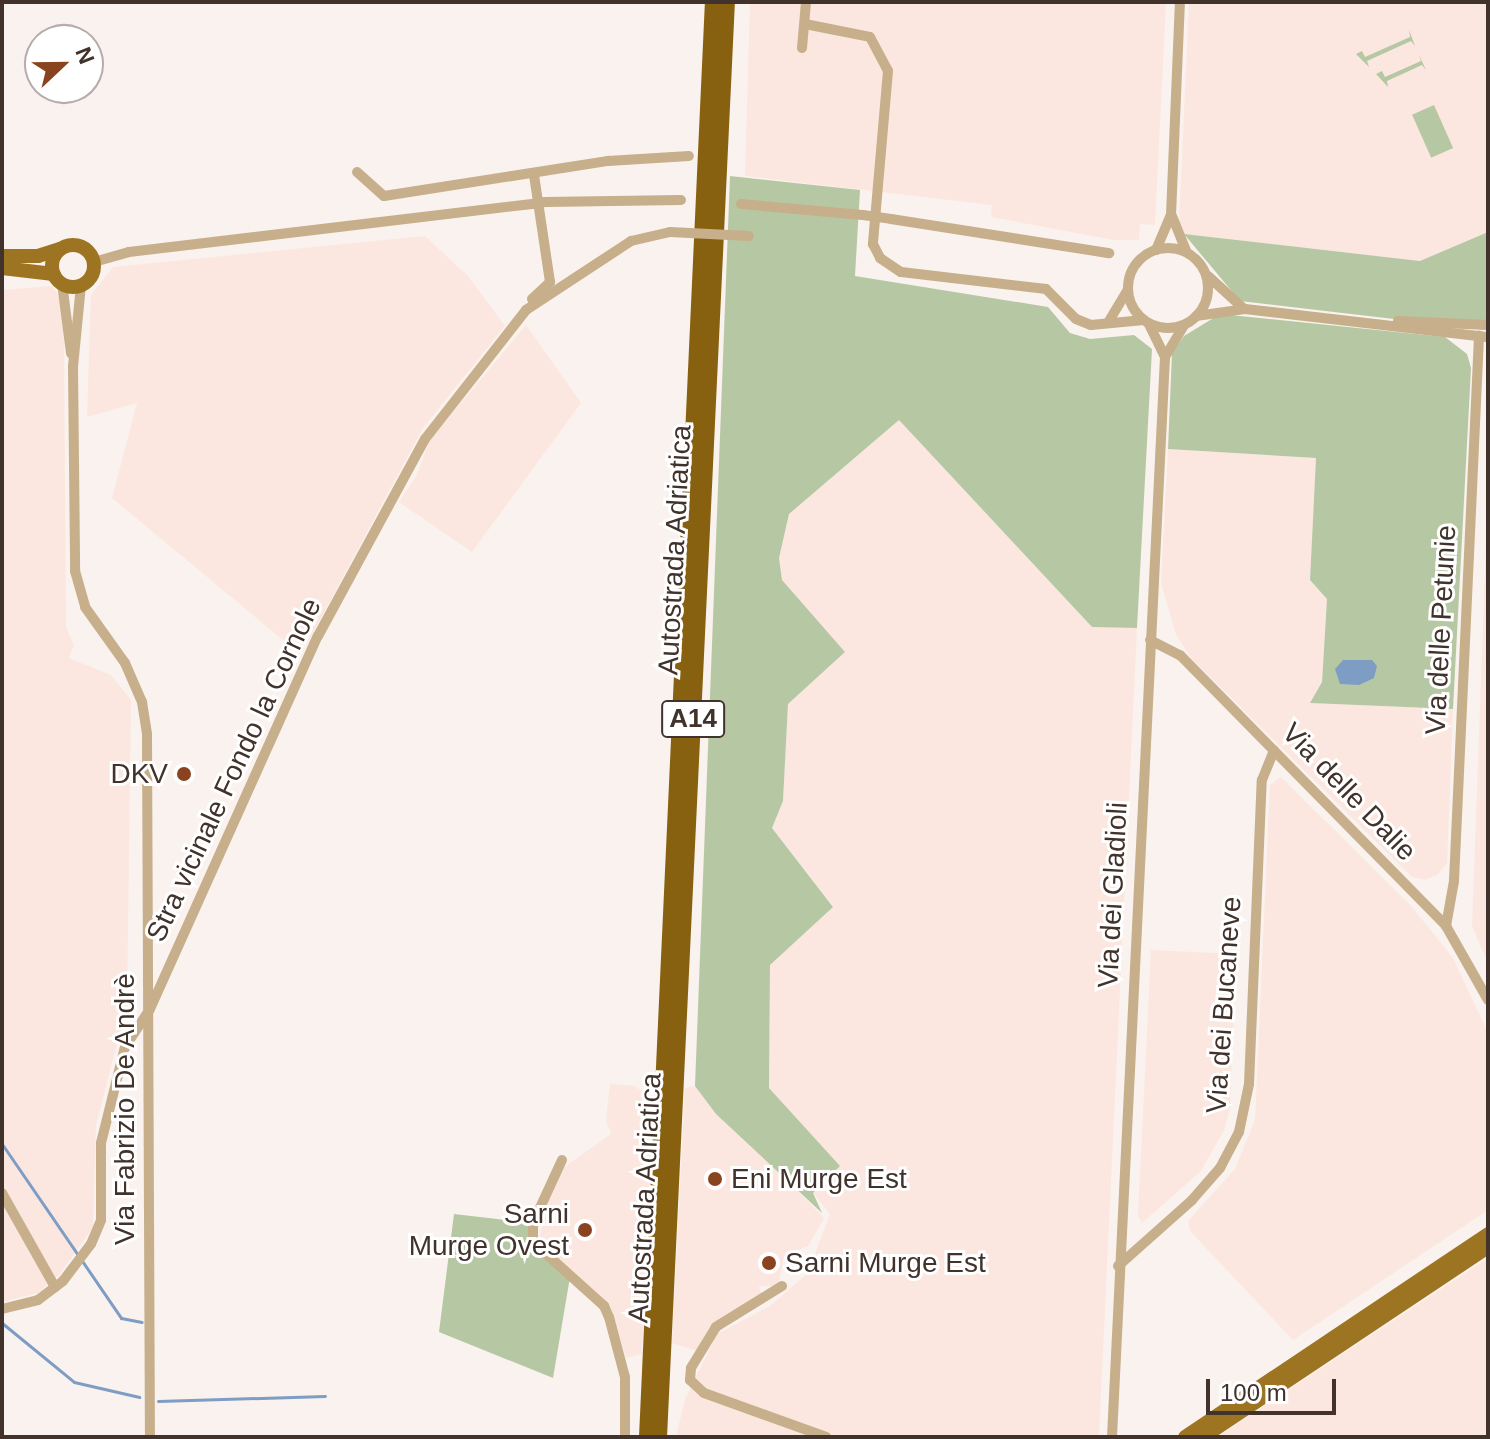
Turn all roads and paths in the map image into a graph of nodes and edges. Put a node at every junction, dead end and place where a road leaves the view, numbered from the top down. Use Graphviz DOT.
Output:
graph roads {
  1 [pos="713,2"];
  2 [pos="727,2"];
  3 [pos="806,2"];
  4 [pos="1180,2"];
  5 [pos="805,24"];
  6 [pos="802,48"];
  7 [pos="689,156"];
  8 [pos="357,172"];
  9 [pos="534,175"];
  10 [pos="681,200"];
  11 [pos="741,204"];
  12 [pos="1171,215"];
  13 [pos="749,236"];
  14 [pos="61,249"];
  15 [pos="1156,250"];
  16 [pos="1186,251"];
  17 [pos="1109,253"];
  18 [pos="2,256"];
  19 [pos="94,262"];
  20 [pos="2,268"];
  21 [pos="1206,275"];
  22 [pos="58,279"];
  23 [pos="81,285"];
  24 [pos="1127,291"];
  25 [pos="1245,309"];
  26 [pos="526,310"];
  27 [pos="1196,316"];
  28 [pos="1109,321"];
  29 [pos="1375,321"];
  30 [pos="1146,322"];
  31 [pos="1184,325"];
  32 [pos="1488,325"];
  33 [pos="1484,337"];
  34 [pos="1165,357"];
  35 [pos="73,367"];
  36 [pos="1150,640"];
  37 [pos="1274,750"];
  38 [pos="1446,926"];
  39 [pos="1488,1000"];
  40 [pos="150,1009"];
  41 [pos="562,1160"];
  42 [pos="2,1193"];
  43 [pos="1488,1234"];
  44 [pos="1488,1247"];
  45 [pos="1118,1266"];
  46 [pos="782,1286"];
  47 [pos="55,1287"];
  48 [pos="2,1309"];
  49 [pos="150,1437"];
  50 [pos="625,1437"];
  51 [pos="647,1437"];
  52 [pos="659,1437"];
  53 [pos="826,1437"];
  54 [pos="1112,1437"];
  55 [pos="1185,1437"];
  56 [pos="1203,1437"];
  1 -- 51 [label="highway, Autostrada Adriatica / A14"];
  2 -- 52 [label="highway, Autostrada Adriatica / A14"];
  3 -- 5 [label="street"];
  4 -- 12 [label="street"];
  5 -- 6 [label="street"];
  5 -- 28 [label="street"];
  7 -- 9 [label="street"];
  8 -- 9 [label="street"];
  9 -- 26 [label="street"];
  10 -- 19 [label="street"];
  11 -- 17 [label="street, bridge"];
  12 -- 15 [label="street"];
  12 -- 16 [label="street"];
  13 -- 26 [label="street, Stra vicinale Fondo la Cornole, bridge"];
  14 -- 18 [label="main road"];
  14 -- 19 [label="main road"];
  14 -- 22 [label="main road"];
  15 -- 16 [label="street"];
  15 -- 24 [label="street"];
  16 -- 21 [label="street"];
  19 -- 23 [label="main road"];
  20 -- 22 [label="main road"];
  21 -- 25 [label="street"];
  21 -- 27 [label="street"];
  22 -- 23 [label="main road"];
  22 -- 35 [label="street"];
  23 -- 35 [label="street"];
  24 -- 28 [label="street"];
  24 -- 30 [label="street, Via dei Gladioli"];
  25 -- 27 [label="street"];
  25 -- 29 [label="street"];
  26 -- 40 [label="street, Stra vicinale Fondo la Cornole"];
  27 -- 31 [label="street, Via dei Gladioli"];
  28 -- 30 [label="street"];
  29 -- 32 [label="street"];
  29 -- 33 [label="street"];
  30 -- 31 [label="street"];
  30 -- 34 [label="street, Via dei Gladioli"];
  31 -- 34 [label="street, Via dei Gladioli"];
  33 -- 38 [label="street, Via delle Petunie"];
  34 -- 36 [label="street, Via dei Gladioli"];
  35 -- 40 [label="street, Via Fabrizio De Andrè"];
  36 -- 37 [label="street, Via delle Dalie"];
  36 -- 45 [label="street, Via dei Gladioli"];
  37 -- 38 [label="street, Via delle Dalie"];
  37 -- 45 [label="street, Via dei Bucaneve"];
  38 -- 39 [label="street, Via delle Dalie"];
  40 -- 47 [label="street, Stra vicinale Fondo la Cornole"];
  40 -- 49 [label="street, Via Fabrizio De Andrè"];
  41 -- 50 [label="street"];
  42 -- 47 [label="street"];
  43 -- 55 [label="main road"];
  44 -- 56 [label="main road"];
  45 -- 54 [label="street, Via dei Gladioli"];
  46 -- 53 [label="street"];
  47 -- 48 [label="street, Stra vicinale Fondo la Cornole"];
}
